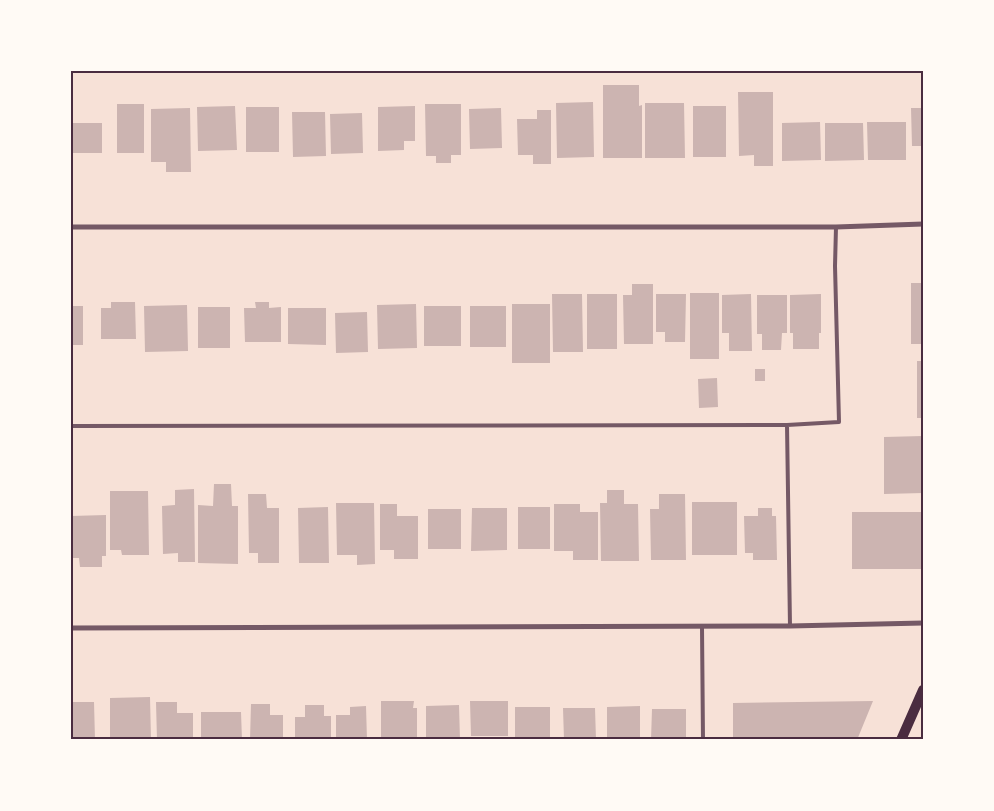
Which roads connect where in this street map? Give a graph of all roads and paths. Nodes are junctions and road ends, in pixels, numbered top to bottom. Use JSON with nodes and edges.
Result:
{"nodes":[{"id":1,"x":923,"y":224,"type":"edge"},
{"id":2,"x":71,"y":227,"type":"edge"},
{"id":3,"x":836,"y":227,"type":"junction"},
{"id":4,"x":787,"y":425,"type":"junction"},
{"id":5,"x":71,"y":426,"type":"edge"},
{"id":6,"x":923,"y":623,"type":"edge"},
{"id":7,"x":790,"y":626,"type":"junction"},
{"id":8,"x":702,"y":627,"type":"junction"},
{"id":9,"x":71,"y":628,"type":"edge"},
{"id":10,"x":923,"y":690,"type":"edge"},
{"id":11,"x":703,"y":740,"type":"edge"},
{"id":12,"x":901,"y":740,"type":"edge"}],
"edges":[{"from":1,"to":3,"type":"street"},
{"from":2,"to":3,"type":"street"},
{"from":3,"to":4,"type":"lane"},
{"from":4,"to":5,"type":"lane"},
{"from":4,"to":7,"type":"lane"},
{"from":6,"to":7,"type":"street"},
{"from":7,"to":8,"type":"street"},
{"from":8,"to":9,"type":"street"},
{"from":8,"to":11,"type":"lane"},
{"from":10,"to":12,"type":"main road"}]}
